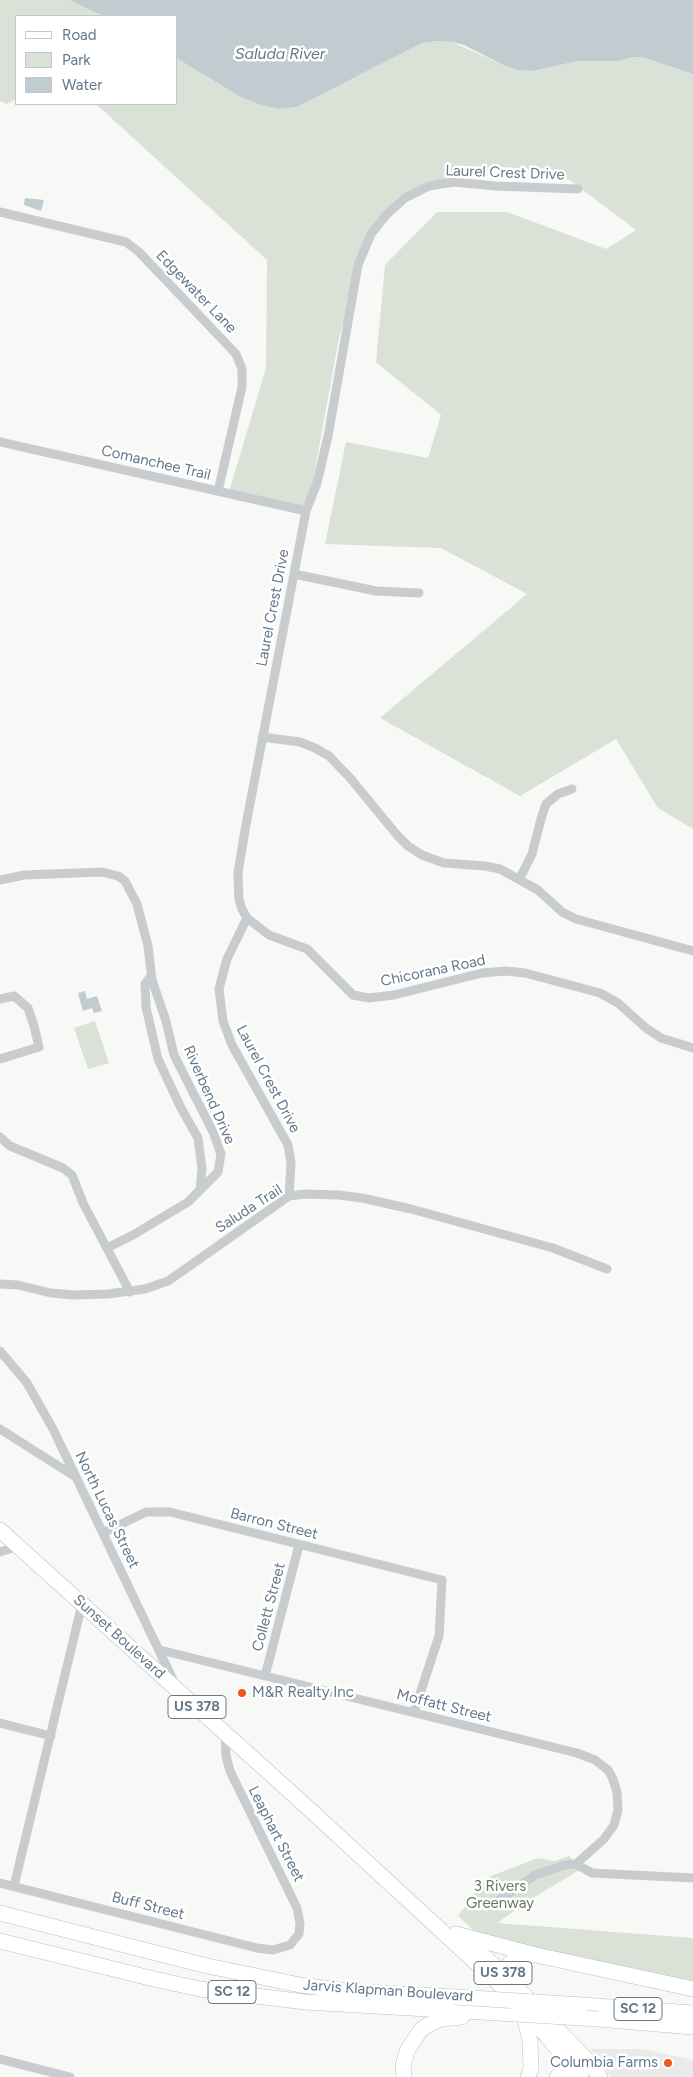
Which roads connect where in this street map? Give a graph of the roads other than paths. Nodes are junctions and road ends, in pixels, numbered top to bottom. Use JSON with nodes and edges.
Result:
{"nodes":[{"id":1,"x":578,"y":189,"type":"dead end"},
{"id":2,"x":0,"y":212,"type":"edge"},
{"id":3,"x":0,"y":442,"type":"edge"},
{"id":4,"x":218,"y":491,"type":"junction"},
{"id":5,"x":306,"y":511,"type":"junction"},
{"id":6,"x":294,"y":574,"type":"junction"},
{"id":7,"x":419,"y":593,"type":"dead end"},
{"id":8,"x":262,"y":737,"type":"junction"},
{"id":9,"x":572,"y":790,"type":"dead end"},
{"id":10,"x":520,"y":878,"type":"junction"},
{"id":11,"x":0,"y":880,"type":"edge"},
{"id":12,"x":247,"y":918,"type":"junction"},
{"id":13,"x":693,"y":951,"type":"edge"},
{"id":14,"x":151,"y":976,"type":"junction"},
{"id":15,"x":0,"y":999,"type":"edge"},
{"id":16,"x":693,"y":1048,"type":"edge"},
{"id":17,"x":0,"y":1059,"type":"edge"},
{"id":18,"x":0,"y":1137,"type":"edge"},
{"id":19,"x":200,"y":1190,"type":"junction"},
{"id":20,"x":289,"y":1196,"type":"junction"},
{"id":21,"x":107,"y":1248,"type":"junction"},
{"id":22,"x":607,"y":1269,"type":"dead end"},
{"id":23,"x":0,"y":1284,"type":"edge"},
{"id":24,"x":130,"y":1292,"type":"junction"},
{"id":25,"x":0,"y":1351,"type":"edge"},
{"id":26,"x":0,"y":1429,"type":"edge"},
{"id":27,"x":74,"y":1476,"type":"junction"},
{"id":28,"x":0,"y":1530,"type":"edge"},
{"id":29,"x":103,"y":1533,"type":"junction"},
{"id":30,"x":299,"y":1545,"type":"junction"},
{"id":31,"x":18,"y":1546,"type":"junction"},
{"id":32,"x":0,"y":1552,"type":"edge"},
{"id":33,"x":82,"y":1604,"type":"junction"},
{"id":34,"x":160,"y":1650,"type":"junction"},
{"id":35,"x":265,"y":1676,"type":"junction"},
{"id":36,"x":177,"y":1689,"type":"junction"},
{"id":37,"x":414,"y":1712,"type":"junction"},
{"id":38,"x":0,"y":1723,"type":"edge"},
{"id":39,"x":224,"y":1733,"type":"junction"},
{"id":40,"x":50,"y":1736,"type":"junction"},
{"id":41,"x":576,"y":1864,"type":"junction"},
{"id":42,"x":693,"y":1878,"type":"edge"},
{"id":43,"x":0,"y":1883,"type":"edge"},
{"id":44,"x":14,"y":1886,"type":"junction"},
{"id":45,"x":392,"y":1886,"type":"junction"},
{"id":46,"x":492,"y":1905,"type":"dead end"},
{"id":47,"x":0,"y":1913,"type":"edge"},
{"id":48,"x":456,"y":1934,"type":"junction"},
{"id":49,"x":0,"y":1941,"type":"edge"},
{"id":50,"x":290,"y":1945,"type":"joint"},
{"id":51,"x":536,"y":1955,"type":"junction"},
{"id":52,"x":501,"y":1978,"type":"junction"},
{"id":53,"x":693,"y":1989,"type":"edge"},
{"id":54,"x":519,"y":2011,"type":"junction"},
{"id":55,"x":472,"y":2013,"type":"junction"},
{"id":56,"x":693,"y":2013,"type":"edge"},
{"id":57,"x":693,"y":2027,"type":"edge"},
{"id":58,"x":0,"y":2059,"type":"edge"},
{"id":59,"x":580,"y":2067,"type":"edge"},
{"id":60,"x":70,"y":2077,"type":"edge"},
{"id":61,"x":404,"y":2077,"type":"edge"},
{"id":62,"x":528,"y":2077,"type":"edge"},
{"id":63,"x":557,"y":2077,"type":"edge"},
{"id":64,"x":600,"y":2077,"type":"edge"}],
"edges":[{"from":1,"to":5,"type":"street","name":"Laurel Crest Drive"},
{"from":2,"to":4,"type":"street","name":"Edgewater Lane"},
{"from":3,"to":4,"type":"street","name":"Comanchee Trail"},
{"from":4,"to":5,"type":"street","name":"Comanchee Trail"},
{"from":5,"to":6,"type":"street","name":"Laurel Crest Drive"},
{"from":6,"to":7,"type":"street"},
{"from":6,"to":8,"type":"street","name":"Laurel Crest Drive"},
{"from":8,"to":10,"type":"street"},
{"from":8,"to":12,"type":"street","name":"Laurel Crest Drive"},
{"from":9,"to":10,"type":"street"},
{"from":10,"to":13,"type":"street"},
{"from":11,"to":14,"type":"street","name":"Riverbend Drive"},
{"from":12,"to":16,"type":"street","name":"Chicorana Road"},
{"from":12,"to":20,"type":"street","name":"Laurel Crest Drive"},
{"from":14,"to":19,"type":"street","name":"Riverbend Drive"},
{"from":14,"to":19,"type":"street","name":"Riverbend Drive"},
{"from":15,"to":17,"type":"street"},
{"from":18,"to":21,"type":"street"},
{"from":19,"to":21,"type":"street","name":"Riverbend Drive"},
{"from":20,"to":22,"type":"street","name":"Saluda Trail"},
{"from":20,"to":24,"type":"street","name":"Saluda Trail"},
{"from":21,"to":24,"type":"street"},
{"from":23,"to":24,"type":"street","name":"Saluda Trail"},
{"from":25,"to":27,"type":"street","name":"North Lucas Street"},
{"from":26,"to":27,"type":"street"},
{"from":27,"to":29,"type":"street","name":"North Lucas Street"},
{"from":28,"to":31,"type":"main road","name":"Sunset Boulevard","number":"US 378"},
{"from":29,"to":30,"type":"street","name":"Barron Street"},
{"from":29,"to":34,"type":"street","name":"North Lucas Street"},
{"from":30,"to":35,"type":"street","name":"Collett Street"},
{"from":30,"to":37,"type":"street","name":"Barron Street"},
{"from":31,"to":32,"type":"street"},
{"from":31,"to":33,"type":"main road","name":"Sunset Boulevard","number":"US 378"},
{"from":33,"to":36,"type":"main road","name":"Sunset Boulevard","number":"US 378"},
{"from":33,"to":40,"type":"street"},
{"from":34,"to":35,"type":"street","name":"Moffatt Street"},
{"from":34,"to":36,"type":"street","name":"North Lucas Street"},
{"from":35,"to":37,"type":"street","name":"Moffatt Street"},
{"from":36,"to":39,"type":"main road","name":"Sunset Boulevard","number":"US 378"},
{"from":37,"to":41,"type":"street","name":"Moffatt Street"},
{"from":38,"to":40,"type":"street"},
{"from":39,"to":45,"type":"main road","name":"Sunset Boulevard","number":"US 378"},
{"from":39,"to":50,"type":"street","name":"Leaphart Street"},
{"from":40,"to":44,"type":"street"},
{"from":41,"to":42,"type":"street"},
{"from":41,"to":46,"type":"street"},
{"from":43,"to":44,"type":"street","name":"Buff Street"},
{"from":44,"to":50,"type":"street","name":"Buff Street"},
{"from":45,"to":48,"type":"main road","name":"Sunset Boulevard","number":"US 378"},
{"from":45,"to":52,"type":"main road","name":"Sunset Boulevard","number":"US 378"},
{"from":47,"to":56,"type":"main road","name":"Jarvis Klapman Boulevard","number":"SC 12","bridge":true},
{"from":48,"to":51,"type":"main road"},
{"from":48,"to":52,"type":"main road","name":"Sunset Boulevard","number":"US 378"},
{"from":49,"to":55,"type":"main road","name":"Jarvis Klapman Boulevard","number":"SC 12"},
{"from":51,"to":52,"type":"main road"},
{"from":51,"to":53,"type":"main road"},
{"from":52,"to":54,"type":"main road","name":"Sunset Boulevard","number":"US 378"},
{"from":52,"to":59,"type":"main road","name":"Sunset Boulevard","number":"US 378"},
{"from":54,"to":55,"type":"main road"},
{"from":54,"to":57,"type":"main road","number":"SC 12","bridge":true},
{"from":54,"to":59,"type":"main road","name":"Sunset Boulevard","number":"US 378"},
{"from":54,"to":62,"type":"main road"},
{"from":55,"to":61,"type":"main road"},
{"from":58,"to":60,"type":"street"},
{"from":59,"to":63,"type":"main road"},
{"from":59,"to":64,"type":"main road","name":"Sunset Boulevard","number":"US 378"}]}
